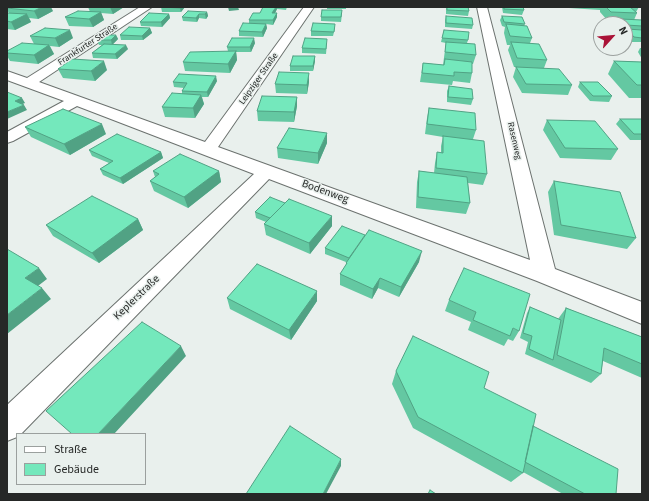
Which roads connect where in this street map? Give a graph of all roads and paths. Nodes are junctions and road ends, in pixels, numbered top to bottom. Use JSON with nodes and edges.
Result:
{"nodes":[{"id":1,"x":147,"y":7,"type":"edge"},
{"id":2,"x":309,"y":7,"type":"edge"},
{"id":3,"x":482,"y":7,"type":"edge"},
{"id":4,"x":7,"y":74,"type":"edge"},
{"id":5,"x":30,"y":82,"type":"junction"},
{"id":6,"x":76,"y":101,"type":"junction"},
{"id":7,"x":7,"y":138,"type":"edge"},
{"id":8,"x":208,"y":150,"type":"junction"},
{"id":9,"x":267,"y":171,"type":"junction"},
{"id":10,"x":545,"y":275,"type":"junction"},
{"id":11,"x":642,"y":313,"type":"edge"},
{"id":12,"x":7,"y":426,"type":"edge"}],
"edges":[{"from":1,"to":5,"type":"street","name":"Frankfurter Straße"},
{"from":2,"to":8,"type":"street","name":"Leipziger Straße"},
{"from":3,"to":10,"type":"street","name":"Rasenweg"},
{"from":4,"to":5,"type":"street","name":"Bodenweg"},
{"from":5,"to":6,"type":"street","name":"Bodenweg"},
{"from":6,"to":7,"type":"street"},
{"from":6,"to":8,"type":"street","name":"Bodenweg"},
{"from":8,"to":9,"type":"street","name":"Bodenweg"},
{"from":9,"to":10,"type":"street","name":"Bodenweg"},
{"from":9,"to":12,"type":"street","name":"Keplerstraße"},
{"from":10,"to":11,"type":"street","name":"Bodenweg"}]}
